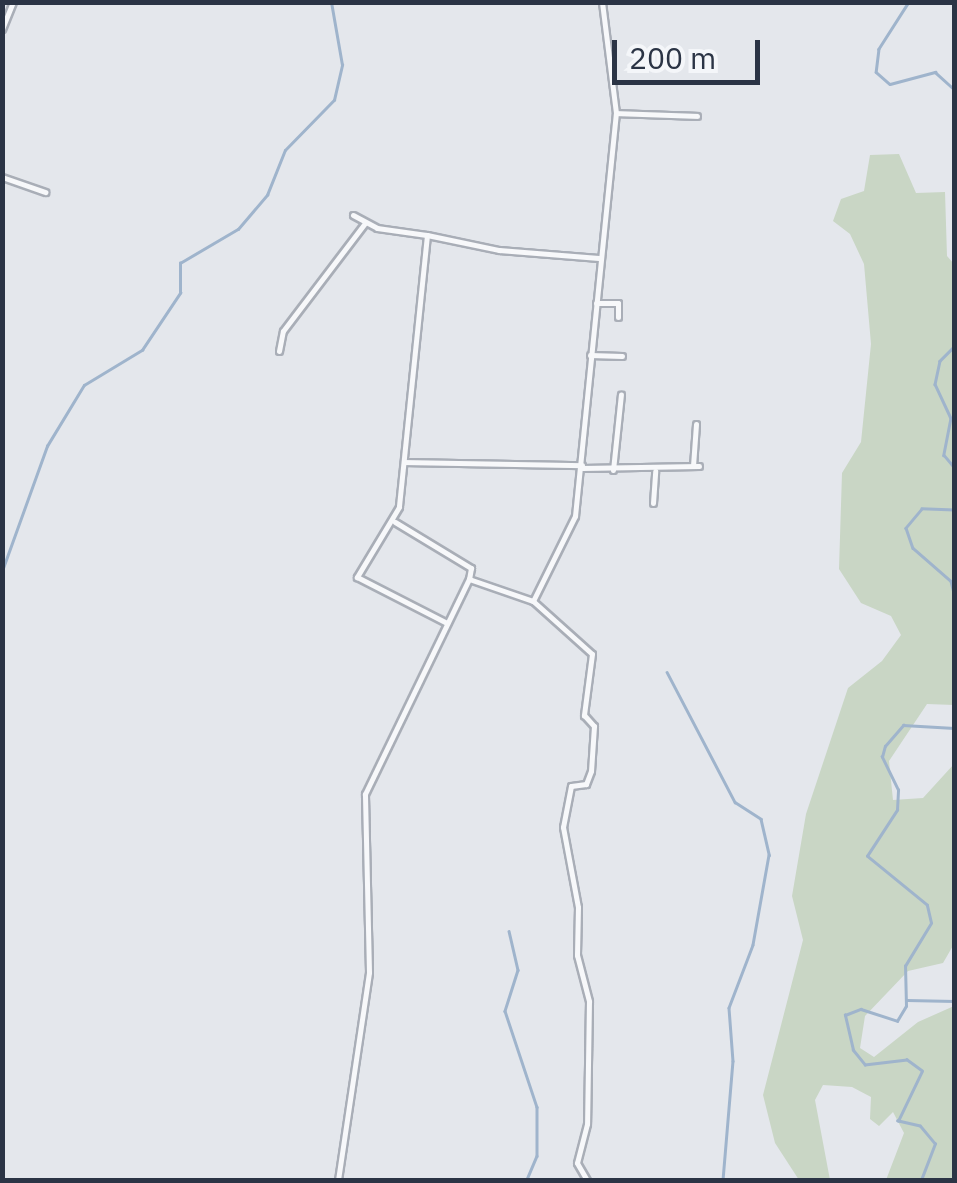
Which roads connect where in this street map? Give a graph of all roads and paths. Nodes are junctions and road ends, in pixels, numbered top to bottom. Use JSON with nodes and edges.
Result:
{"nodes":[{"id":1,"x":13,"y":2,"type":"edge"},
{"id":2,"x":602,"y":2,"type":"edge"},
{"id":3,"x":2,"y":29,"type":"edge"},
{"id":4,"x":616,"y":113,"type":"junction"},
{"id":5,"x":698,"y":116,"type":"dead end"},
{"id":6,"x":2,"y":177,"type":"edge"},
{"id":7,"x":44,"y":192,"type":"dead end"},
{"id":8,"x":353,"y":215,"type":"dead end"},
{"id":9,"x":365,"y":222,"type":"junction"},
{"id":10,"x":427,"y":235,"type":"junction"},
{"id":11,"x":598,"y":258,"type":"junction"},
{"id":12,"x":596,"y":303,"type":"junction"},
{"id":13,"x":618,"y":317,"type":"dead end"},
{"id":14,"x":278,"y":352,"type":"dead end"},
{"id":15,"x":590,"y":355,"type":"junction"},
{"id":16,"x":622,"y":356,"type":"dead end"},
{"id":17,"x":622,"y":394,"type":"dead end"},
{"id":18,"x":696,"y":424,"type":"dead end"},
{"id":19,"x":405,"y":462,"type":"junction"},
{"id":20,"x":582,"y":466,"type":"junction"},
{"id":21,"x":613,"y":470,"type":"junction"},
{"id":22,"x":655,"y":470,"type":"junction"},
{"id":23,"x":653,"y":503,"type":"dead end"},
{"id":24,"x":394,"y":521,"type":"junction"},
{"id":25,"x":470,"y":579,"type":"junction"},
{"id":26,"x":534,"y":601,"type":"junction"},
{"id":27,"x":447,"y":623,"type":"junction"},
{"id":28,"x":338,"y":1180,"type":"edge"},
{"id":29,"x":587,"y":1180,"type":"edge"}],
"edges":[{"from":1,"to":3,"type":"street"},
{"from":2,"to":4,"type":"street"},
{"from":4,"to":5,"type":"street"},
{"from":4,"to":11,"type":"street"},
{"from":6,"to":7,"type":"street"},
{"from":8,"to":9,"type":"street"},
{"from":9,"to":10,"type":"street"},
{"from":9,"to":14,"type":"street"},
{"from":10,"to":11,"type":"street"},
{"from":10,"to":19,"type":"street"},
{"from":11,"to":12,"type":"street"},
{"from":12,"to":13,"type":"street"},
{"from":12,"to":15,"type":"street"},
{"from":15,"to":16,"type":"street"},
{"from":15,"to":20,"type":"street"},
{"from":17,"to":21,"type":"street"},
{"from":18,"to":22,"type":"street"},
{"from":19,"to":20,"type":"street"},
{"from":19,"to":24,"type":"street"},
{"from":20,"to":21,"type":"street"},
{"from":20,"to":26,"type":"street"},
{"from":21,"to":22,"type":"street"},
{"from":22,"to":23,"type":"street"},
{"from":24,"to":25,"type":"street"},
{"from":24,"to":27,"type":"street"},
{"from":25,"to":26,"type":"street"},
{"from":25,"to":27,"type":"street"},
{"from":26,"to":29,"type":"street"},
{"from":27,"to":28,"type":"street"}]}
